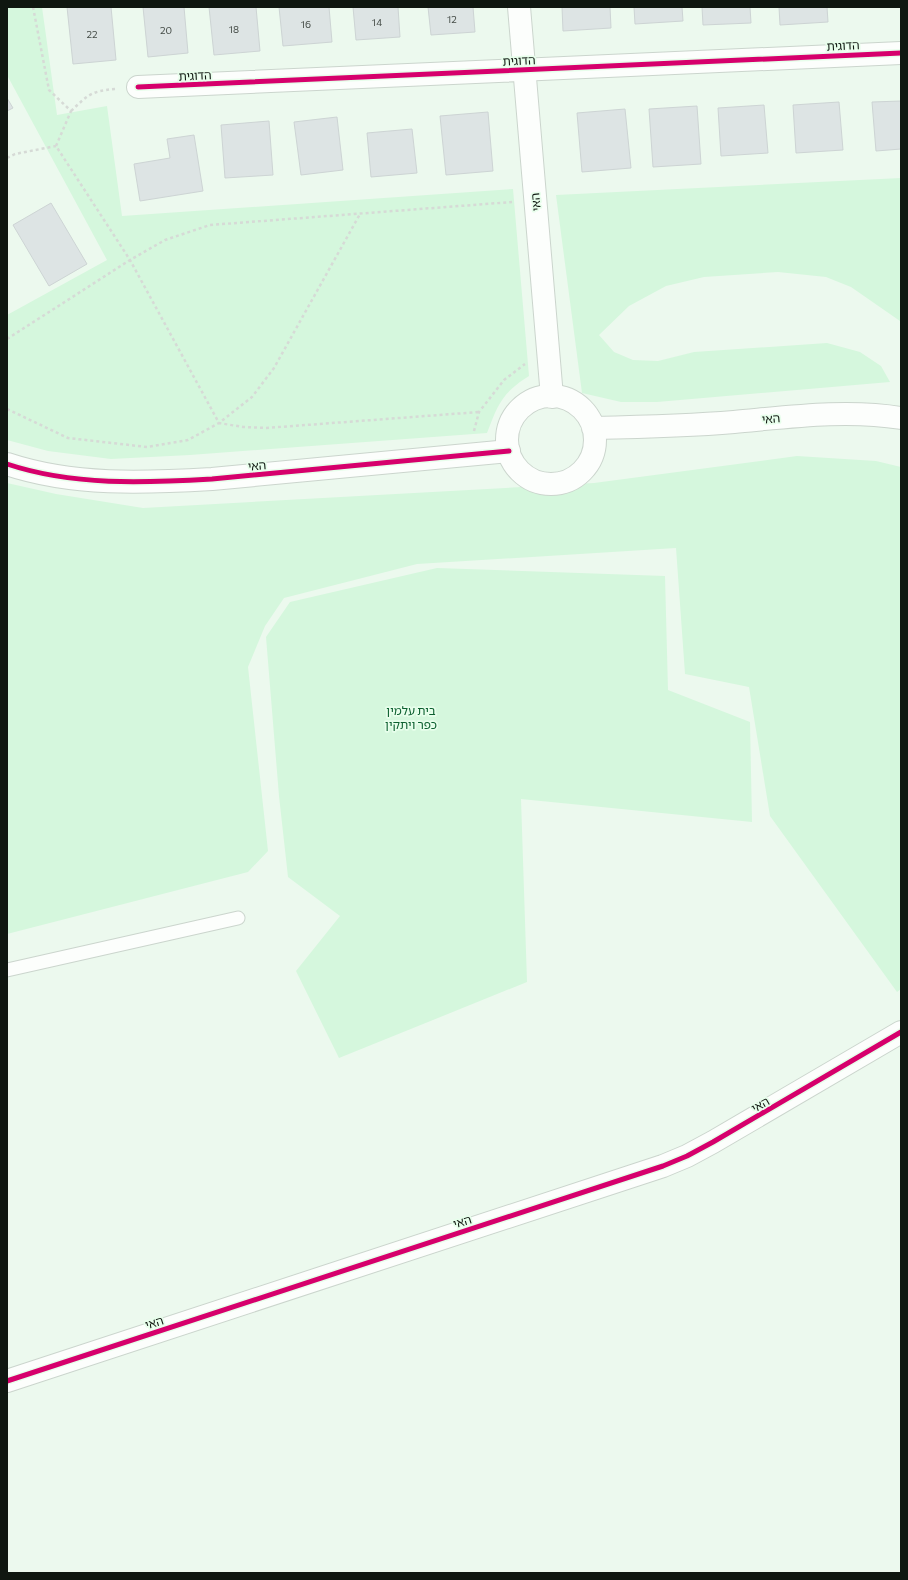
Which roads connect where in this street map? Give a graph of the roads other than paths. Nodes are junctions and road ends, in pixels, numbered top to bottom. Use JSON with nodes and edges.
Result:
{"nodes":[{"id":1,"x":519,"y":7,"type":"edge"},
{"id":2,"x":901,"y":53,"type":"edge"},
{"id":3,"x":524,"y":70,"type":"junction"},
{"id":4,"x":138,"y":88,"type":"road end"},
{"id":5,"x":552,"y":397,"type":"junction"},
{"id":6,"x":901,"y":418,"type":"edge"},
{"id":7,"x":593,"y":428,"type":"junction"},
{"id":8,"x":509,"y":451,"type":"junction"},
{"id":9,"x":7,"y":464,"type":"edge"},
{"id":10,"x":238,"y":918,"type":"dead end"},
{"id":11,"x":7,"y":970,"type":"edge"},
{"id":12,"x":901,"y":1032,"type":"edge"},
{"id":13,"x":7,"y":1381,"type":"edge"}],
"edges":[{"from":1,"to":3,"type":"street","name":"האי"},
{"from":2,"to":3,"type":"street","name":"הדוגית"},
{"from":3,"to":4,"type":"street","name":"הדוגית"},
{"from":3,"to":5,"type":"street","name":"האי"},
{"from":5,"to":7,"type":"street"},
{"from":5,"to":8,"type":"street"},
{"from":6,"to":7,"type":"street","name":"האי"},
{"from":7,"to":8,"type":"street"},
{"from":8,"to":9,"type":"street","name":"האי"},
{"from":10,"to":11,"type":"lane"},
{"from":12,"to":13,"type":"street","name":"האי"}]}
